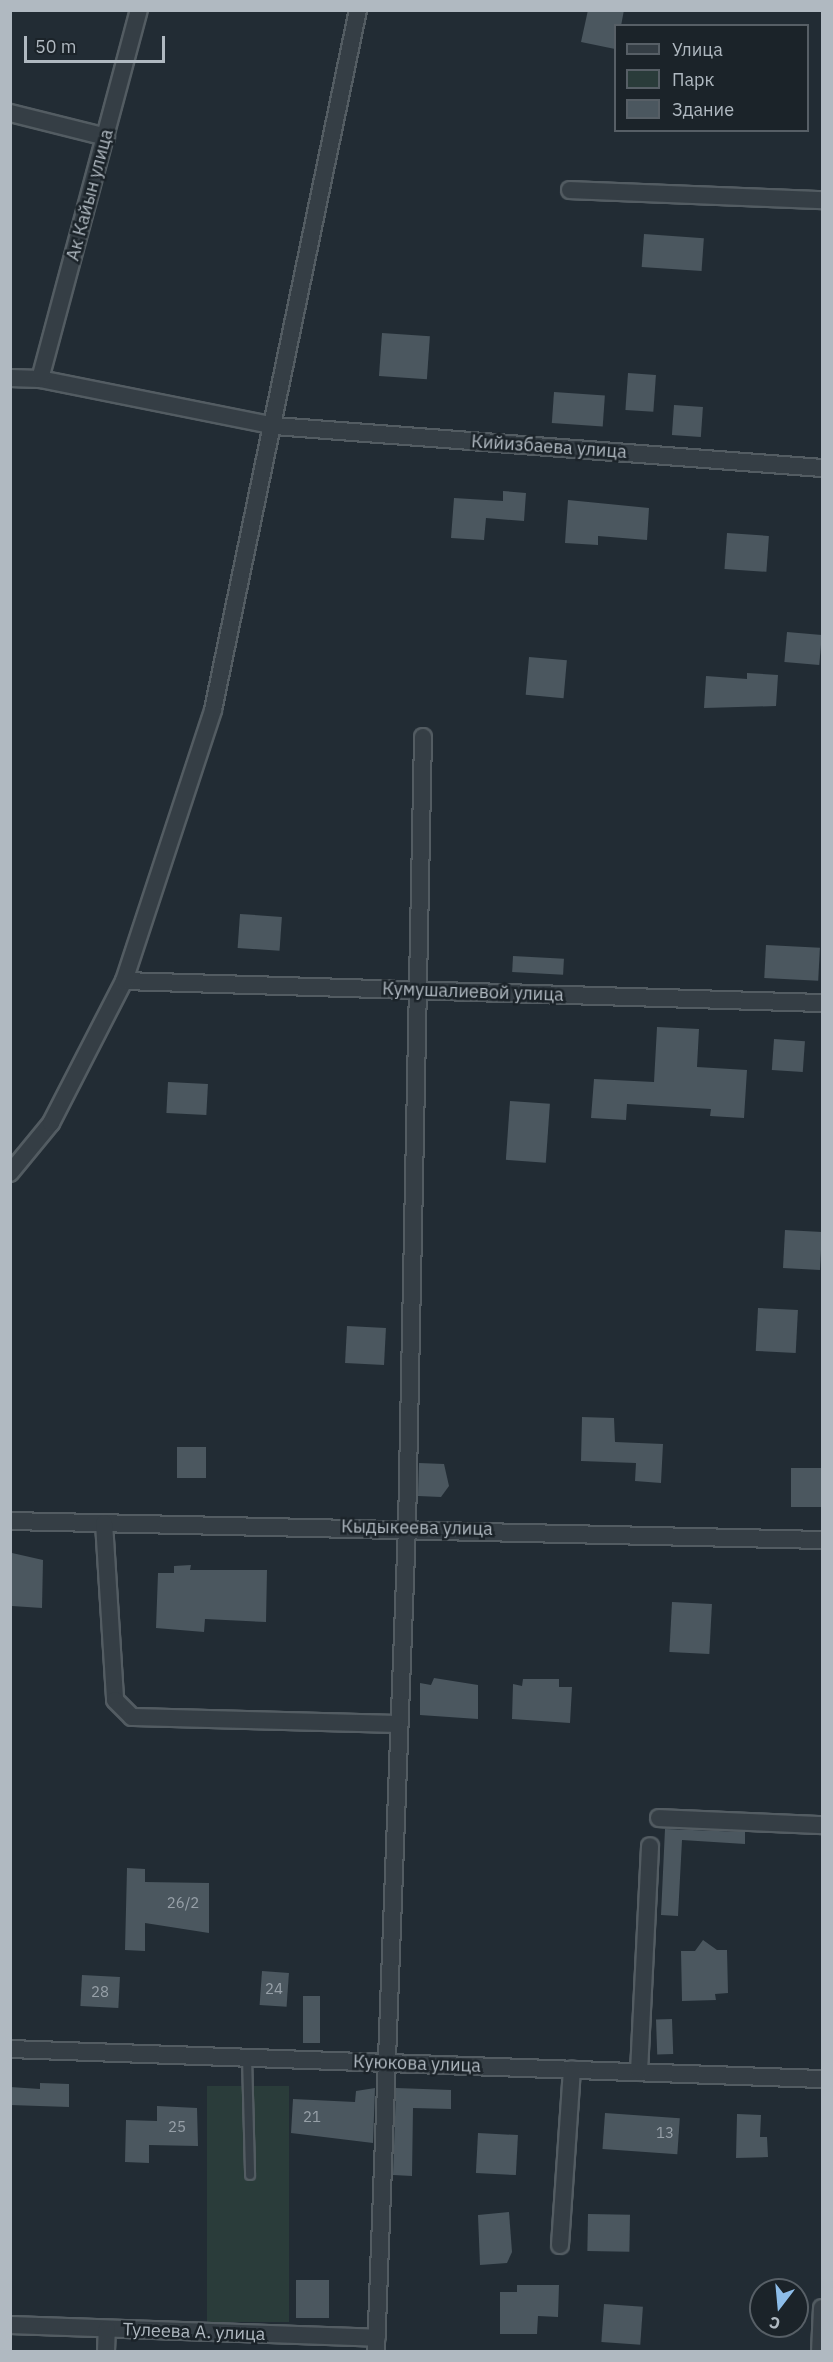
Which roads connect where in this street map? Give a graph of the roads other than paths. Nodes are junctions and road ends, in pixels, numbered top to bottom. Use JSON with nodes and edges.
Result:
{"nodes":[{"id":1,"x":139,"y":10,"type":"edge"},
{"id":2,"x":358,"y":10,"type":"edge"},
{"id":3,"x":10,"y":113,"type":"edge"},
{"id":4,"x":106,"y":138,"type":"junction"},
{"id":5,"x":570,"y":190,"type":"dead end"},
{"id":6,"x":822,"y":200,"type":"edge"},
{"id":7,"x":10,"y":378,"type":"edge"},
{"id":8,"x":40,"y":379,"type":"junction"},
{"id":9,"x":275,"y":426,"type":"junction"},
{"id":10,"x":822,"y":468,"type":"edge"},
{"id":11,"x":423,"y":737,"type":"dead end"},
{"id":12,"x":124,"y":981,"type":"junction"},
{"id":13,"x":418,"y":991,"type":"junction"},
{"id":14,"x":822,"y":1003,"type":"edge"},
{"id":15,"x":10,"y":1173,"type":"edge"},
{"id":16,"x":10,"y":1521,"type":"edge"},
{"id":17,"x":104,"y":1522,"type":"junction"},
{"id":18,"x":407,"y":1527,"type":"junction"},
{"id":19,"x":822,"y":1540,"type":"edge"},
{"id":20,"x":399,"y":1724,"type":"junction"},
{"id":21,"x":659,"y":1818,"type":"dead end"},
{"id":22,"x":822,"y":1825,"type":"edge"},
{"id":23,"x":650,"y":1846,"type":"dead end"},
{"id":24,"x":10,"y":2049,"type":"edge"},
{"id":25,"x":247,"y":2058,"type":"junction"},
{"id":26,"x":387,"y":2062,"type":"junction"},
{"id":27,"x":572,"y":2069,"type":"junction"},
{"id":28,"x":639,"y":2072,"type":"junction"},
{"id":29,"x":822,"y":2079,"type":"edge"},
{"id":30,"x":250,"y":2175,"type":"dead end"},
{"id":31,"x":560,"y":2245,"type":"dead end"},
{"id":32,"x":822,"y":2308,"type":"edge"},
{"id":33,"x":10,"y":2325,"type":"edge"},
{"id":34,"x":107,"y":2329,"type":"junction"},
{"id":35,"x":376,"y":2345,"type":"edge"},
{"id":36,"x":106,"y":2352,"type":"edge"},
{"id":37,"x":820,"y":2352,"type":"edge"}],
"edges":[{"from":1,"to":4,"type":"street","name":"Ак Кайын улица"},
{"from":2,"to":9,"type":"street"},
{"from":3,"to":4,"type":"street"},
{"from":4,"to":8,"type":"street","name":"Ак Кайын улица"},
{"from":5,"to":6,"type":"street"},
{"from":7,"to":8,"type":"street","name":"Кийизбаева улица"},
{"from":8,"to":9,"type":"street","name":"Кийизбаева улица"},
{"from":9,"to":10,"type":"street","name":"Кийизбаева улица"},
{"from":9,"to":12,"type":"street"},
{"from":11,"to":13,"type":"street"},
{"from":12,"to":13,"type":"street","name":"Кумушалиевой улица"},
{"from":12,"to":15,"type":"street"},
{"from":13,"to":14,"type":"street","name":"Кумушалиевой улица"},
{"from":13,"to":18,"type":"street"},
{"from":16,"to":17,"type":"street","name":"Кыдыкеева улица"},
{"from":17,"to":18,"type":"street","name":"Кыдыкеева улица"},
{"from":17,"to":20,"type":"street"},
{"from":18,"to":19,"type":"street","name":"Кыдыкеева улица"},
{"from":18,"to":20,"type":"street"},
{"from":20,"to":26,"type":"street"},
{"from":21,"to":22,"type":"street"},
{"from":23,"to":28,"type":"street"},
{"from":24,"to":25,"type":"street","name":"Куюкова улица"},
{"from":25,"to":26,"type":"street","name":"Куюкова улица"},
{"from":25,"to":30,"type":"lane"},
{"from":26,"to":27,"type":"street","name":"Куюкова улица"},
{"from":26,"to":35,"type":"street"},
{"from":27,"to":28,"type":"street","name":"Куюкова улица"},
{"from":27,"to":31,"type":"street"},
{"from":28,"to":29,"type":"street","name":"Куюкова улица"},
{"from":32,"to":37,"type":"street"},
{"from":33,"to":34,"type":"street","name":"Тулеева А. улица"},
{"from":34,"to":35,"type":"street","name":"Тулеева А. улица"},
{"from":34,"to":36,"type":"street"}]}
